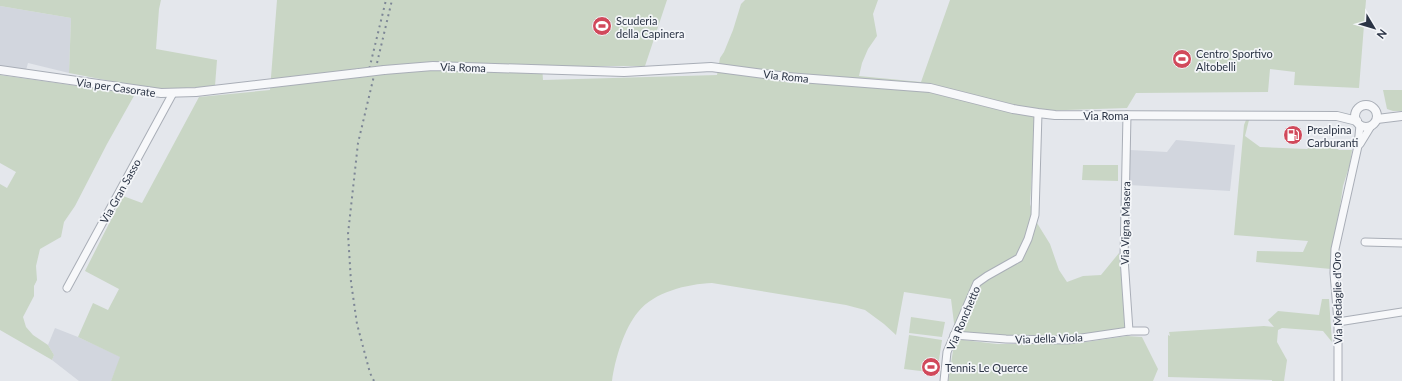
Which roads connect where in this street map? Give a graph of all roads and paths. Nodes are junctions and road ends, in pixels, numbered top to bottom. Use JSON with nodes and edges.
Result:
{"nodes":[{"id":1,"x":0,"y":70,"type":"edge"},
{"id":2,"x":233,"y":88,"type":"joint"},
{"id":3,"x":173,"y":94,"type":"junction"},
{"id":4,"x":1359,"y":107,"type":"junction"},
{"id":5,"x":1376,"y":109,"type":"junction"},
{"id":6,"x":1038,"y":113,"type":"junction"},
{"id":7,"x":1127,"y":115,"type":"junction"},
{"id":8,"x":1337,"y":116,"type":"junction"},
{"id":9,"x":1399,"y":116,"type":"edge"},
{"id":10,"x":1377,"y":119,"type":"junction"},
{"id":11,"x":1358,"y":123,"type":"junction"},
{"id":12,"x":1371,"y":126,"type":"junction"},
{"id":13,"x":1358,"y":146,"type":"junction"},
{"id":14,"x":1365,"y":242,"type":"dead end"},
{"id":15,"x":1402,"y":243,"type":"edge"},
{"id":16,"x":66,"y":288,"type":"dead end"},
{"id":17,"x":1402,"y":312,"type":"edge"},
{"id":18,"x":1338,"y":322,"type":"junction"},
{"id":19,"x":1129,"y":331,"type":"junction"},
{"id":20,"x":1145,"y":331,"type":"dead end"},
{"id":21,"x":954,"y":335,"type":"junction"},
{"id":22,"x":944,"y":381,"type":"edge"},
{"id":23,"x":1338,"y":381,"type":"edge"}],
"edges":[{"from":1,"to":3,"type":"street","name":"Via per Casorate"},
{"from":2,"to":3,"type":"street","name":"Via per Casorate"},
{"from":2,"to":6,"type":"street","name":"Via Roma","bridge":true},
{"from":3,"to":16,"type":"street","name":"Via Gran Sasso"},
{"from":4,"to":5,"type":"street","name":"Via Roma"},
{"from":4,"to":8,"type":"street","name":"Via Roma"},
{"from":4,"to":11,"type":"street"},
{"from":5,"to":9,"type":"street","name":"Via Roma"},
{"from":5,"to":10,"type":"street"},
{"from":6,"to":7,"type":"street","name":"Via Roma"},
{"from":6,"to":21,"type":"street","name":"Via Ronchetto"},
{"from":7,"to":8,"type":"street","name":"Via Roma"},
{"from":7,"to":19,"type":"street","name":"Via Vigna Masera"},
{"from":8,"to":11,"type":"street","name":"Via Roma"},
{"from":9,"to":10,"type":"street","name":"Via Roma"},
{"from":10,"to":12,"type":"street"},
{"from":11,"to":12,"type":"street","name":"Via Roma"},
{"from":11,"to":13,"type":"street","name":"Via Medaglie d'Oro"},
{"from":12,"to":13,"type":"street","name":"Via Medaglie d'Oro"},
{"from":13,"to":18,"type":"street","name":"Via Medaglie d'Oro"},
{"from":14,"to":15,"type":"street"},
{"from":17,"to":18,"type":"street"},
{"from":18,"to":23,"type":"street","name":"Via Medaglie d'Oro"},
{"from":19,"to":20,"type":"street","name":"Via della Viola"},
{"from":19,"to":21,"type":"street","name":"Via della Viola"},
{"from":21,"to":22,"type":"street","name":"Via Ronchetto"}]}
